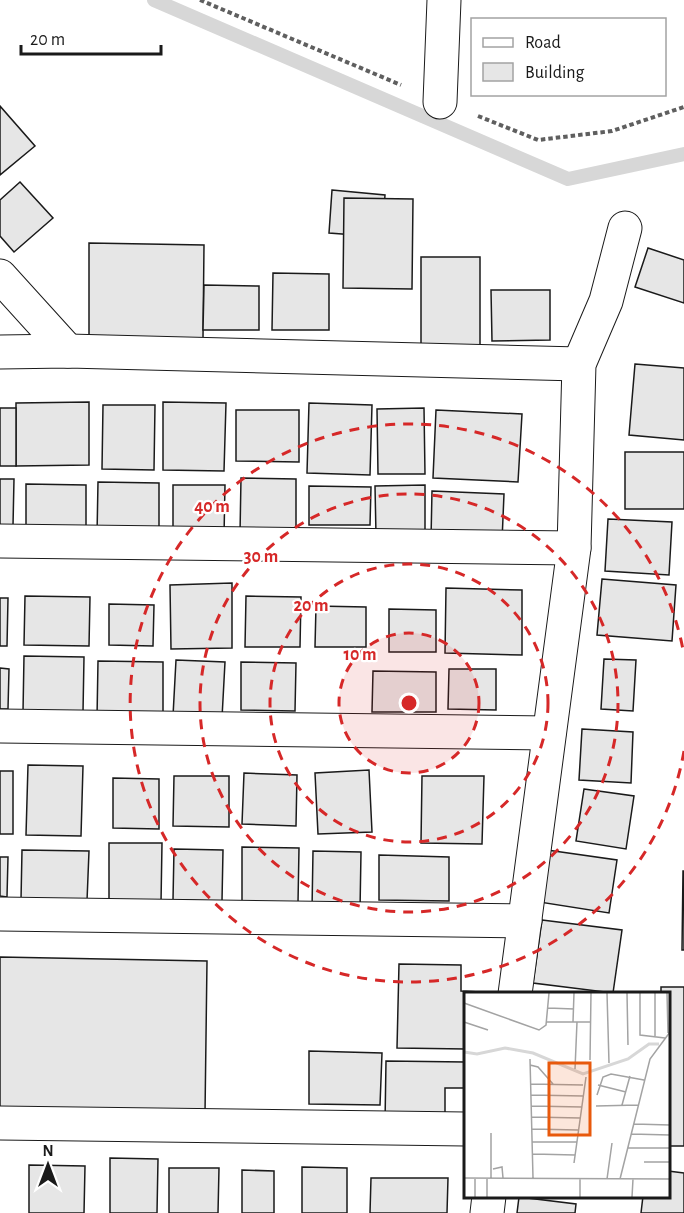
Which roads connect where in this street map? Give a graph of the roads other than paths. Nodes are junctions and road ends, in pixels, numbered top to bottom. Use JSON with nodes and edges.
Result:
{"nodes":[{"id":1,"x":444,"y":0,"type":"edge"},
{"id":2,"x":440,"y":102,"type":"dead end"},
{"id":3,"x":625,"y":228,"type":"dead end"},
{"id":4,"x":0,"y":276,"type":"edge"},
{"id":5,"x":68,"y":351,"type":"junction"},
{"id":6,"x":0,"y":352,"type":"edge"},
{"id":7,"x":579,"y":364,"type":"junction"},
{"id":8,"x":0,"y":541,"type":"edge"},
{"id":9,"x":574,"y":548,"type":"junction"},
{"id":10,"x":0,"y":726,"type":"edge"},
{"id":11,"x":549,"y":733,"type":"junction"},
{"id":12,"x":0,"y":914,"type":"edge"},
{"id":13,"x":525,"y":921,"type":"junction"},
{"id":14,"x":515,"y":992,"type":"edge"},
{"id":15,"x":0,"y":1123,"type":"edge"},
{"id":16,"x":464,"y":1129,"type":"edge"},
{"id":17,"x":489,"y":1198,"type":"edge"},
{"id":18,"x":487,"y":1213,"type":"edge"}],
"edges":[{"from":1,"to":2,"type":"street"},
{"from":3,"to":7,"type":"street"},
{"from":4,"to":5,"type":"street"},
{"from":5,"to":6,"type":"street"},
{"from":5,"to":7,"type":"street"},
{"from":7,"to":9,"type":"street"},
{"from":8,"to":9,"type":"street"},
{"from":9,"to":11,"type":"street"},
{"from":10,"to":11,"type":"street"},
{"from":11,"to":13,"type":"street"},
{"from":12,"to":13,"type":"street"},
{"from":13,"to":14,"type":"street"},
{"from":15,"to":16,"type":"street"},
{"from":17,"to":18,"type":"street"}]}
